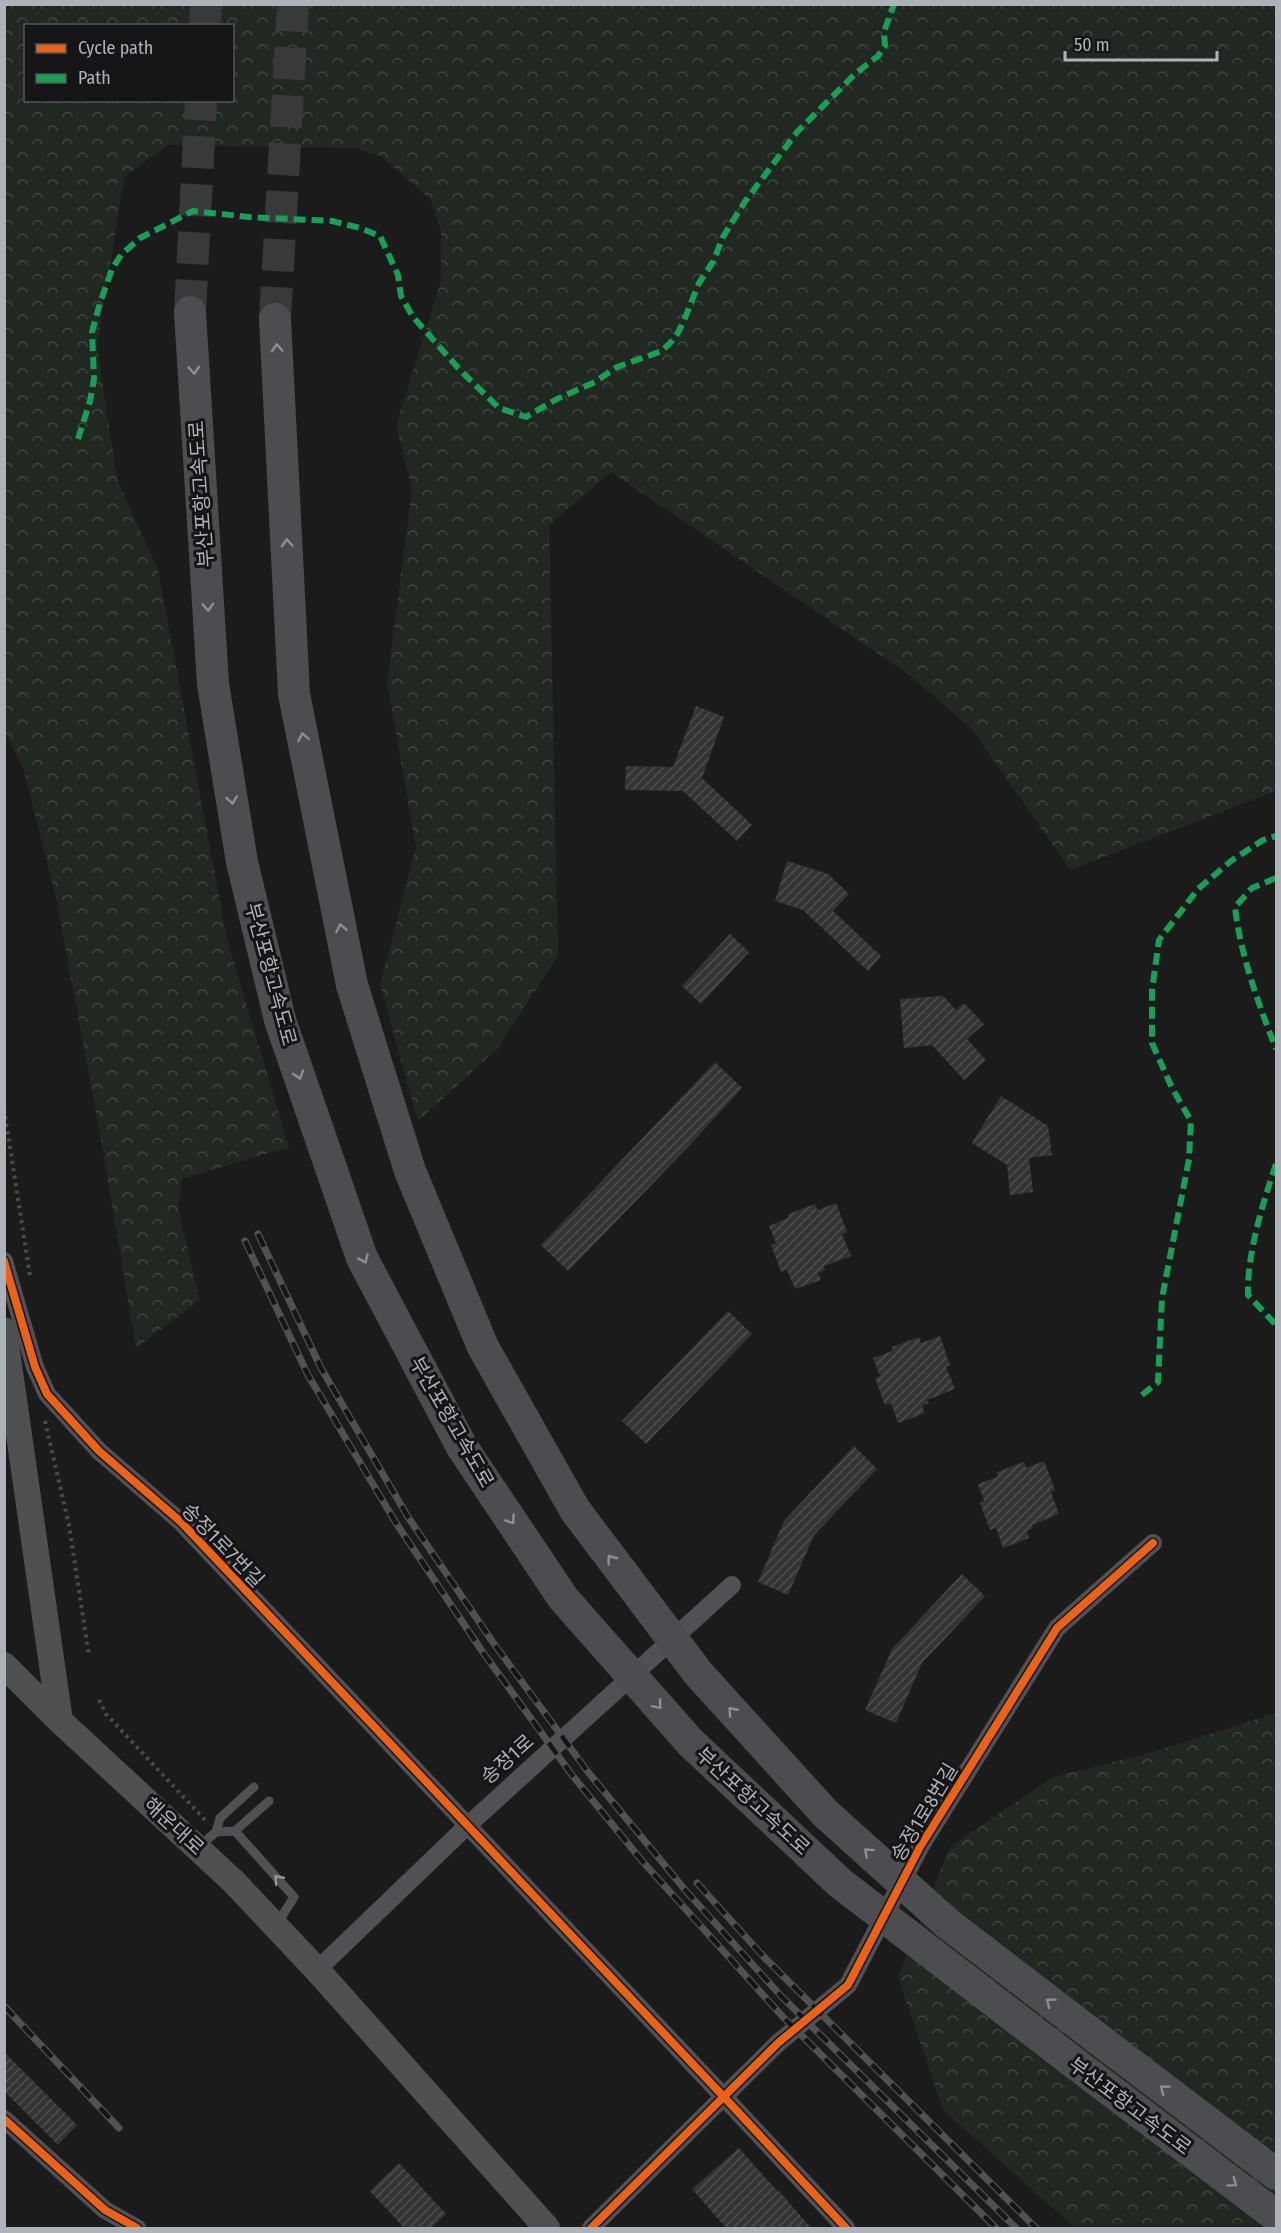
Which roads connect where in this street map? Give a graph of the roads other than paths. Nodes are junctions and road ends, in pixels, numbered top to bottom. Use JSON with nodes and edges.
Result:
{"nodes":[{"id":1,"x":190,"y":312,"type":"tunnel mouth"},
{"id":2,"x":275,"y":319,"type":"tunnel mouth"},
{"id":3,"x":4,"y":1261,"type":"edge"},
{"id":4,"x":4,"y":1330,"type":"edge"},
{"id":5,"x":1153,"y":1543,"type":"dead end"},
{"id":6,"x":732,"y":1586,"type":"dead end"},
{"id":7,"x":4,"y":1665,"type":"edge"},
{"id":8,"x":60,"y":1721,"type":"junction"},
{"id":9,"x":254,"y":1787,"type":"dead end"},
{"id":10,"x":269,"y":1801,"type":"dead end"},
{"id":11,"x":466,"y":1827,"type":"junction"},
{"id":12,"x":235,"y":1831,"type":"junction"},
{"id":13,"x":207,"y":1840,"type":"junction"},
{"id":14,"x":276,"y":1926,"type":"junction"},
{"id":15,"x":316,"y":1970,"type":"junction"},
{"id":16,"x":724,"y":2097,"type":"junction"},
{"id":17,"x":4,"y":2119,"type":"edge"},
{"id":18,"x":1276,"y":2174,"type":"edge"},
{"id":19,"x":1276,"y":2216,"type":"edge"},
{"id":20,"x":137,"y":2229,"type":"edge"},
{"id":21,"x":547,"y":2229,"type":"edge"},
{"id":22,"x":591,"y":2229,"type":"edge"},
{"id":23,"x":846,"y":2229,"type":"edge"}],
"edges":[{"from":1,"to":19,"type":"highway","name":"부산포항고속도로","one_way":true,"bridge":true},
{"from":18,"to":2,"type":"highway","name":"부산포항고속도로","one_way":true,"bridge":true},
{"from":3,"to":11,"type":"street","name":"송정1로7번길"},
{"from":4,"to":8,"type":"main road"},
{"from":5,"to":16,"type":"street","name":"송정1로8번길"},
{"from":6,"to":11,"type":"street","name":"송정1로"},
{"from":7,"to":8,"type":"main road","name":"해운대로"},
{"from":8,"to":13,"type":"main road","name":"해운대로"},
{"from":9,"to":13,"type":"lane"},
{"from":10,"to":12,"type":"lane"},
{"from":11,"to":15,"type":"street","name":"송정1로"},
{"from":11,"to":16,"type":"street"},
{"from":12,"to":13,"type":"lane"},
{"from":14,"to":12,"type":"lane","one_way":true},
{"from":13,"to":14,"type":"main road","name":"해운대로"},
{"from":14,"to":15,"type":"main road","name":"해운대로"},
{"from":15,"to":21,"type":"main road","name":"해운대로"},
{"from":16,"to":22,"type":"street","name":"송정1로8번길"},
{"from":16,"to":23,"type":"street"},
{"from":17,"to":20,"type":"street"}]}
